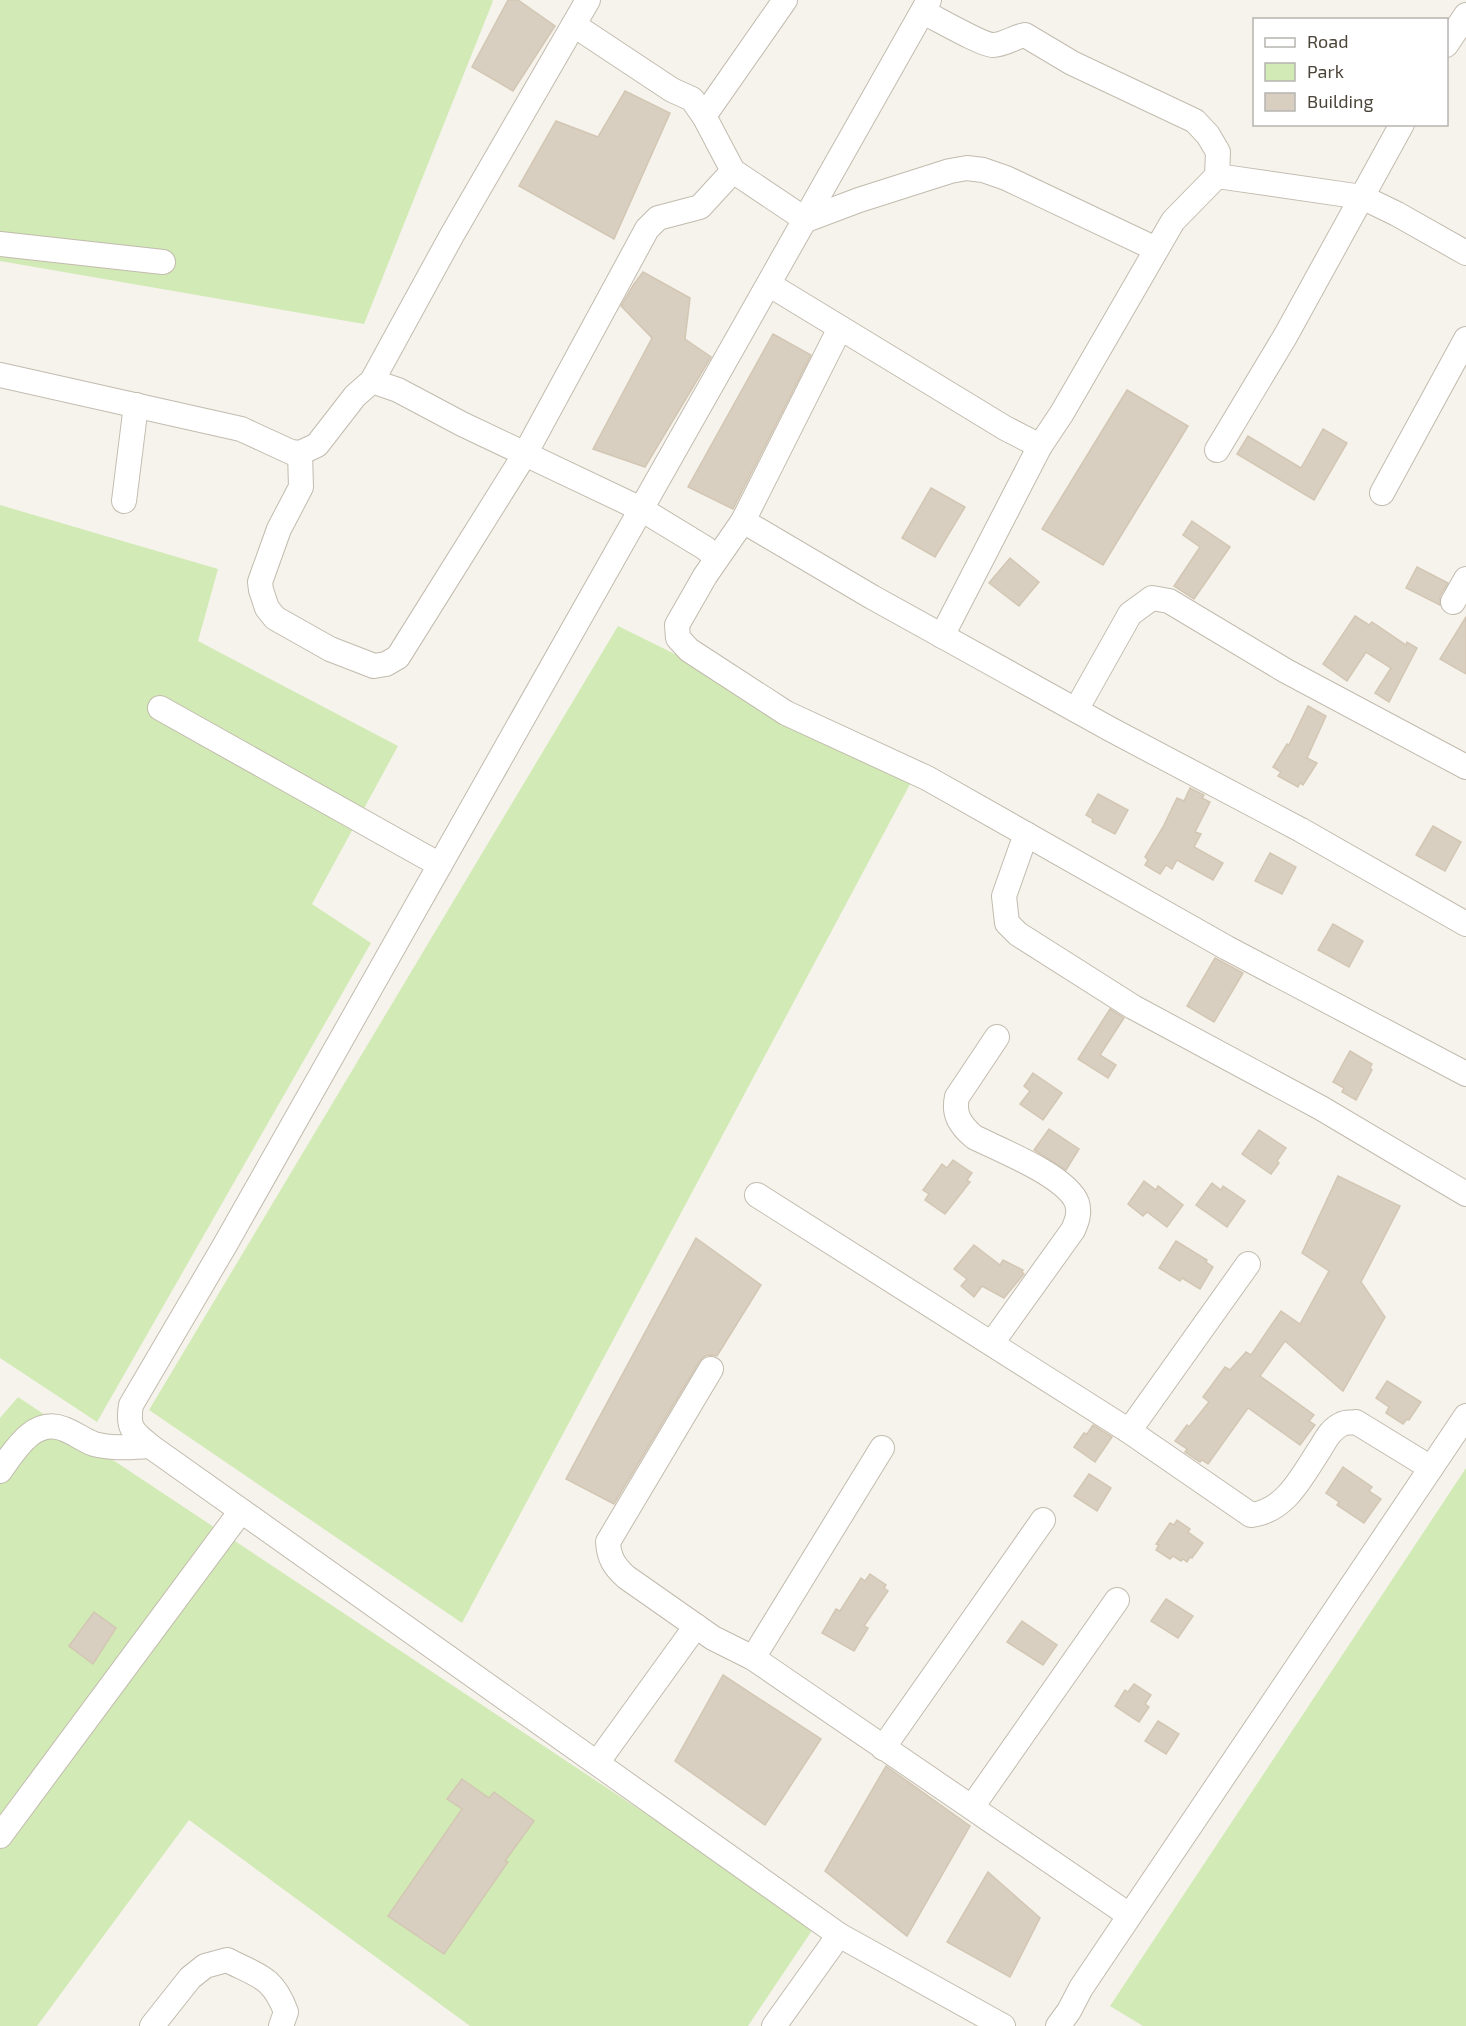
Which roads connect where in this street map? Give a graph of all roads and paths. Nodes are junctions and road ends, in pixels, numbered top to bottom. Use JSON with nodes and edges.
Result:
{"nodes":[{"id":1,"x":588,"y":0,"type":"edge"},
{"id":2,"x":785,"y":0,"type":"edge"},
{"id":3,"x":926,"y":6,"type":"edge"},
{"id":4,"x":1466,"y":15,"type":"edge"},
{"id":5,"x":574,"y":25,"type":"junction"},
{"id":6,"x":1448,"y":42,"type":"edge"},
{"id":7,"x":705,"y":116,"type":"junction"},
{"id":8,"x":1401,"y":126,"type":"edge"},
{"id":9,"x":733,"y":171,"type":"junction"},
{"id":10,"x":1217,"y":176,"type":"junction"},
{"id":11,"x":1362,"y":197,"type":"junction"},
{"id":12,"x":806,"y":220,"type":"junction"},
{"id":13,"x":0,"y":244,"type":"edge"},
{"id":14,"x":1156,"y":249,"type":"junction"},
{"id":15,"x":1466,"y":253,"type":"edge"},
{"id":16,"x":163,"y":262,"type":"dead end"},
{"id":17,"x":770,"y":285,"type":"junction"},
{"id":18,"x":840,"y":328,"type":"junction"},
{"id":19,"x":1466,"y":339,"type":"edge"},
{"id":20,"x":0,"y":375,"type":"edge"},
{"id":21,"x":372,"y":381,"type":"junction"},
{"id":22,"x":136,"y":405,"type":"junction"},
{"id":23,"x":1040,"y":446,"type":"junction"},
{"id":24,"x":1216,"y":450,"type":"dead end"},
{"id":25,"x":300,"y":453,"type":"junction"},
{"id":26,"x":525,"y":454,"type":"junction"},
{"id":27,"x":1382,"y":493,"type":"dead end"},
{"id":28,"x":124,"y":501,"type":"dead end"},
{"id":29,"x":641,"y":509,"type":"junction"},
{"id":30,"x":743,"y":521,"type":"junction"},
{"id":31,"x":717,"y":558,"type":"junction"},
{"id":32,"x":1466,"y":579,"type":"edge"},
{"id":33,"x":1454,"y":602,"type":"dead end"},
{"id":34,"x":942,"y":636,"type":"junction"},
{"id":35,"x":159,"y":708,"type":"dead end"},
{"id":36,"x":1076,"y":710,"type":"junction"},
{"id":37,"x":1466,"y":767,"type":"edge"},
{"id":38,"x":1026,"y":834,"type":"junction"},
{"id":39,"x":440,"y":865,"type":"junction"},
{"id":40,"x":1466,"y":924,"type":"edge"},
{"id":41,"x":997,"y":1037,"type":"dead end"},
{"id":42,"x":1466,"y":1074,"type":"edge"},
{"id":43,"x":1466,"y":1194,"type":"edge"},
{"id":44,"x":757,"y":1196,"type":"dead end"},
{"id":45,"x":1248,"y":1264,"type":"dead end"},
{"id":46,"x":992,"y":1343,"type":"junction"},
{"id":47,"x":711,"y":1369,"type":"dead end"},
{"id":48,"x":1463,"y":1426,"type":"edge"},
{"id":49,"x":1129,"y":1431,"type":"junction"},
{"id":50,"x":150,"y":1446,"type":"junction"},
{"id":51,"x":882,"y":1448,"type":"dead end"},
{"id":52,"x":1431,"y":1468,"type":"junction"},
{"id":53,"x":0,"y":1471,"type":"edge"},
{"id":54,"x":241,"y":1511,"type":"junction"},
{"id":55,"x":1043,"y":1520,"type":"dead end"},
{"id":56,"x":1117,"y":1600,"type":"dead end"},
{"id":57,"x":696,"y":1626,"type":"junction"},
{"id":58,"x":753,"y":1658,"type":"junction"},
{"id":59,"x":883,"y":1748,"type":"junction"},
{"id":60,"x":597,"y":1763,"type":"junction"},
{"id":61,"x":972,"y":1807,"type":"junction"},
{"id":62,"x":0,"y":1836,"type":"edge"},
{"id":63,"x":1129,"y":1915,"type":"junction"},
{"id":64,"x":839,"y":1935,"type":"junction"},
{"id":65,"x":152,"y":2026,"type":"edge"},
{"id":66,"x":281,"y":2026,"type":"edge"},
{"id":67,"x":774,"y":2026,"type":"edge"},
{"id":68,"x":1003,"y":2026,"type":"edge"},
{"id":69,"x":1058,"y":2026,"type":"edge"}],
"edges":[{"from":1,"to":5,"type":"street"},
{"from":2,"to":7,"type":"street"},
{"from":3,"to":10,"type":"street"},
{"from":3,"to":12,"type":"street"},
{"from":4,"to":6,"type":"street"},
{"from":5,"to":7,"type":"street"},
{"from":5,"to":21,"type":"street"},
{"from":7,"to":9,"type":"street"},
{"from":8,"to":11,"type":"street"},
{"from":9,"to":12,"type":"street"},
{"from":9,"to":26,"type":"street"},
{"from":10,"to":11,"type":"street"},
{"from":10,"to":14,"type":"street"},
{"from":11,"to":15,"type":"street"},
{"from":11,"to":24,"type":"street"},
{"from":12,"to":14,"type":"street"},
{"from":12,"to":17,"type":"street"},
{"from":13,"to":16,"type":"street"},
{"from":14,"to":23,"type":"street"},
{"from":17,"to":18,"type":"street"},
{"from":17,"to":29,"type":"street"},
{"from":18,"to":23,"type":"street"},
{"from":18,"to":30,"type":"street"},
{"from":19,"to":27,"type":"street"},
{"from":20,"to":22,"type":"street"},
{"from":21,"to":25,"type":"street"},
{"from":21,"to":26,"type":"street"},
{"from":22,"to":25,"type":"street"},
{"from":22,"to":28,"type":"street"},
{"from":23,"to":34,"type":"street"},
{"from":25,"to":26,"type":"street"},
{"from":26,"to":29,"type":"street"},
{"from":29,"to":31,"type":"street"},
{"from":29,"to":39,"type":"street"},
{"from":30,"to":31,"type":"street"},
{"from":30,"to":34,"type":"street"},
{"from":31,"to":38,"type":"street"},
{"from":32,"to":33,"type":"street"},
{"from":34,"to":36,"type":"street"},
{"from":35,"to":39,"type":"street"},
{"from":36,"to":37,"type":"street"},
{"from":36,"to":40,"type":"street"},
{"from":38,"to":42,"type":"street"},
{"from":38,"to":43,"type":"street"},
{"from":39,"to":50,"type":"street"},
{"from":41,"to":46,"type":"street"},
{"from":44,"to":46,"type":"street"},
{"from":45,"to":49,"type":"street"},
{"from":46,"to":49,"type":"street"},
{"from":47,"to":57,"type":"street"},
{"from":48,"to":52,"type":"street"},
{"from":49,"to":52,"type":"street"},
{"from":50,"to":53,"type":"street"},
{"from":50,"to":54,"type":"street"},
{"from":51,"to":58,"type":"street"},
{"from":52,"to":63,"type":"street"},
{"from":54,"to":60,"type":"street"},
{"from":54,"to":62,"type":"street"},
{"from":55,"to":59,"type":"street"},
{"from":56,"to":61,"type":"street"},
{"from":57,"to":58,"type":"street"},
{"from":57,"to":60,"type":"street"},
{"from":58,"to":59,"type":"street"},
{"from":59,"to":61,"type":"street"},
{"from":60,"to":64,"type":"street"},
{"from":61,"to":63,"type":"street"},
{"from":63,"to":69,"type":"street"},
{"from":64,"to":67,"type":"street"},
{"from":64,"to":68,"type":"street"},
{"from":65,"to":66,"type":"street"}]}
